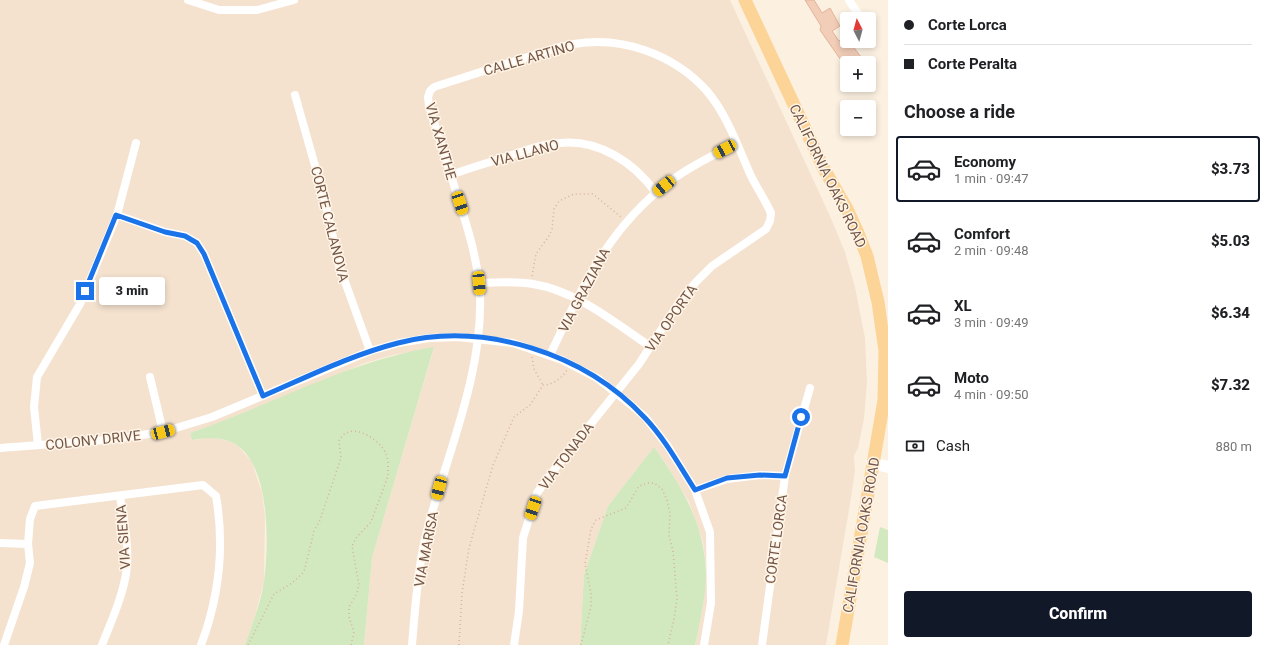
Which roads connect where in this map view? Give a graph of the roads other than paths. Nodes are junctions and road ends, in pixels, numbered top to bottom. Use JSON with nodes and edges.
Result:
{"nodes":[{"id":1,"x":188,"y":0,"type":"edge"},
{"id":2,"x":294,"y":0,"type":"edge"},
{"id":3,"x":745,"y":0,"type":"edge"},
{"id":4,"x":849,"y":0,"type":"edge"},
{"id":5,"x":857,"y":12,"type":"edge"},
{"id":6,"x":434,"y":87,"type":"joint"},
{"id":7,"x":295,"y":95,"type":"dead end"},
{"id":8,"x":136,"y":143,"type":"dead end"},
{"id":9,"x":736,"y":143,"type":"junction"},
{"id":10,"x":451,"y":174,"type":"junction"},
{"id":11,"x":656,"y":193,"type":"junction"},
{"id":12,"x":116,"y":215,"type":"junction"},
{"id":13,"x":770,"y":220,"type":"joint"},
{"id":14,"x":479,"y":283,"type":"junction"},
{"id":15,"x":577,"y":299,"type":"junction"},
{"id":16,"x":883,"y":302,"type":"edge"},
{"id":17,"x":477,"y":338,"type":"junction"},
{"id":18,"x":651,"y":347,"type":"junction"},
{"id":19,"x":370,"y":351,"type":"junction"},
{"id":20,"x":550,"y":355,"type":"junction"},
{"id":21,"x":150,"y":377,"type":"dead end"},
{"id":22,"x":810,"y":388,"type":"dead end"},
{"id":23,"x":615,"y":392,"type":"junction"},
{"id":24,"x":263,"y":396,"type":"junction"},
{"id":25,"x":163,"y":432,"type":"junction"},
{"id":26,"x":38,"y":445,"type":"junction"},
{"id":27,"x":0,"y":448,"type":"edge"},
{"id":28,"x":872,"y":463,"type":"junction"},
{"id":29,"x":888,"y":467,"type":"edge"},
{"id":30,"x":785,"y":476,"type":"junction"},
{"id":31,"x":695,"y":490,"type":"junction"},
{"id":32,"x":120,"y":497,"type":"junction"},
{"id":33,"x":0,"y":543,"type":"edge"},
{"id":34,"x":28,"y":544,"type":"junction"},
{"id":35,"x":4,"y":645,"type":"edge"},
{"id":36,"x":102,"y":645,"type":"edge"},
{"id":37,"x":201,"y":645,"type":"edge"},
{"id":38,"x":412,"y":645,"type":"edge"},
{"id":39,"x":514,"y":645,"type":"edge"},
{"id":40,"x":704,"y":645,"type":"edge"},
{"id":41,"x":762,"y":645,"type":"edge"},
{"id":42,"x":842,"y":645,"type":"edge"}],
"edges":[{"from":1,"to":2,"type":"street"},
{"from":3,"to":16,"type":"main road","name":"CALIFORNIA OAKS ROAD"},
{"from":4,"to":5,"type":"street"},
{"from":6,"to":9,"type":"street","name":"CALLE ARTINO"},
{"from":6,"to":10,"type":"street","name":"VIA XANTHE"},
{"from":7,"to":19,"type":"street","name":"CORTE CALANOVA"},
{"from":8,"to":12,"type":"street"},
{"from":9,"to":11,"type":"street","name":"VIA GRAZIANA"},
{"from":9,"to":13,"type":"street","name":"CALLE ARTINO"},
{"from":10,"to":11,"type":"street","name":"VIA LLANO"},
{"from":10,"to":14,"type":"street","name":"VIA XANTHE"},
{"from":11,"to":15,"type":"street","name":"VIA GRAZIANA"},
{"from":12,"to":24,"type":"street"},
{"from":12,"to":26,"type":"street"},
{"from":13,"to":18,"type":"street","name":"VIA OPORTA"},
{"from":14,"to":15,"type":"street"},
{"from":14,"to":17,"type":"street","name":"VIA XANTHE"},
{"from":15,"to":18,"type":"street"},
{"from":15,"to":20,"type":"street","name":"VIA GRAZIANA"},
{"from":16,"to":28,"type":"main road","name":"CALIFORNIA OAKS ROAD"},
{"from":17,"to":19,"type":"street","name":"COLONY DRIVE"},
{"from":17,"to":20,"type":"street","name":"COLONY DRIVE"},
{"from":17,"to":38,"type":"street","name":"VIA MARISA"},
{"from":18,"to":23,"type":"street","name":"VIA OPORTA"},
{"from":19,"to":24,"type":"street","name":"COLONY DRIVE"},
{"from":20,"to":23,"type":"street","name":"COLONY DRIVE"},
{"from":21,"to":25,"type":"street"},
{"from":22,"to":30,"type":"street","name":"CORTE LORCA"},
{"from":23,"to":31,"type":"street","name":"COLONY DRIVE"},
{"from":23,"to":39,"type":"street","name":"VIA TONADA"},
{"from":24,"to":25,"type":"street","name":"COLONY DRIVE"},
{"from":25,"to":26,"type":"street","name":"COLONY DRIVE"},
{"from":26,"to":27,"type":"street","name":"COLONY DRIVE"},
{"from":28,"to":29,"type":"main road"},
{"from":28,"to":42,"type":"main road","name":"CALIFORNIA OAKS ROAD"},
{"from":30,"to":31,"type":"street"},
{"from":30,"to":41,"type":"street","name":"CORTE LORCA"},
{"from":31,"to":40,"type":"street","name":"COLONY DRIVE"},
{"from":32,"to":34,"type":"street"},
{"from":32,"to":36,"type":"street","name":"VIA SIENA"},
{"from":32,"to":37,"type":"street"},
{"from":33,"to":34,"type":"street"},
{"from":34,"to":35,"type":"street"}]}
